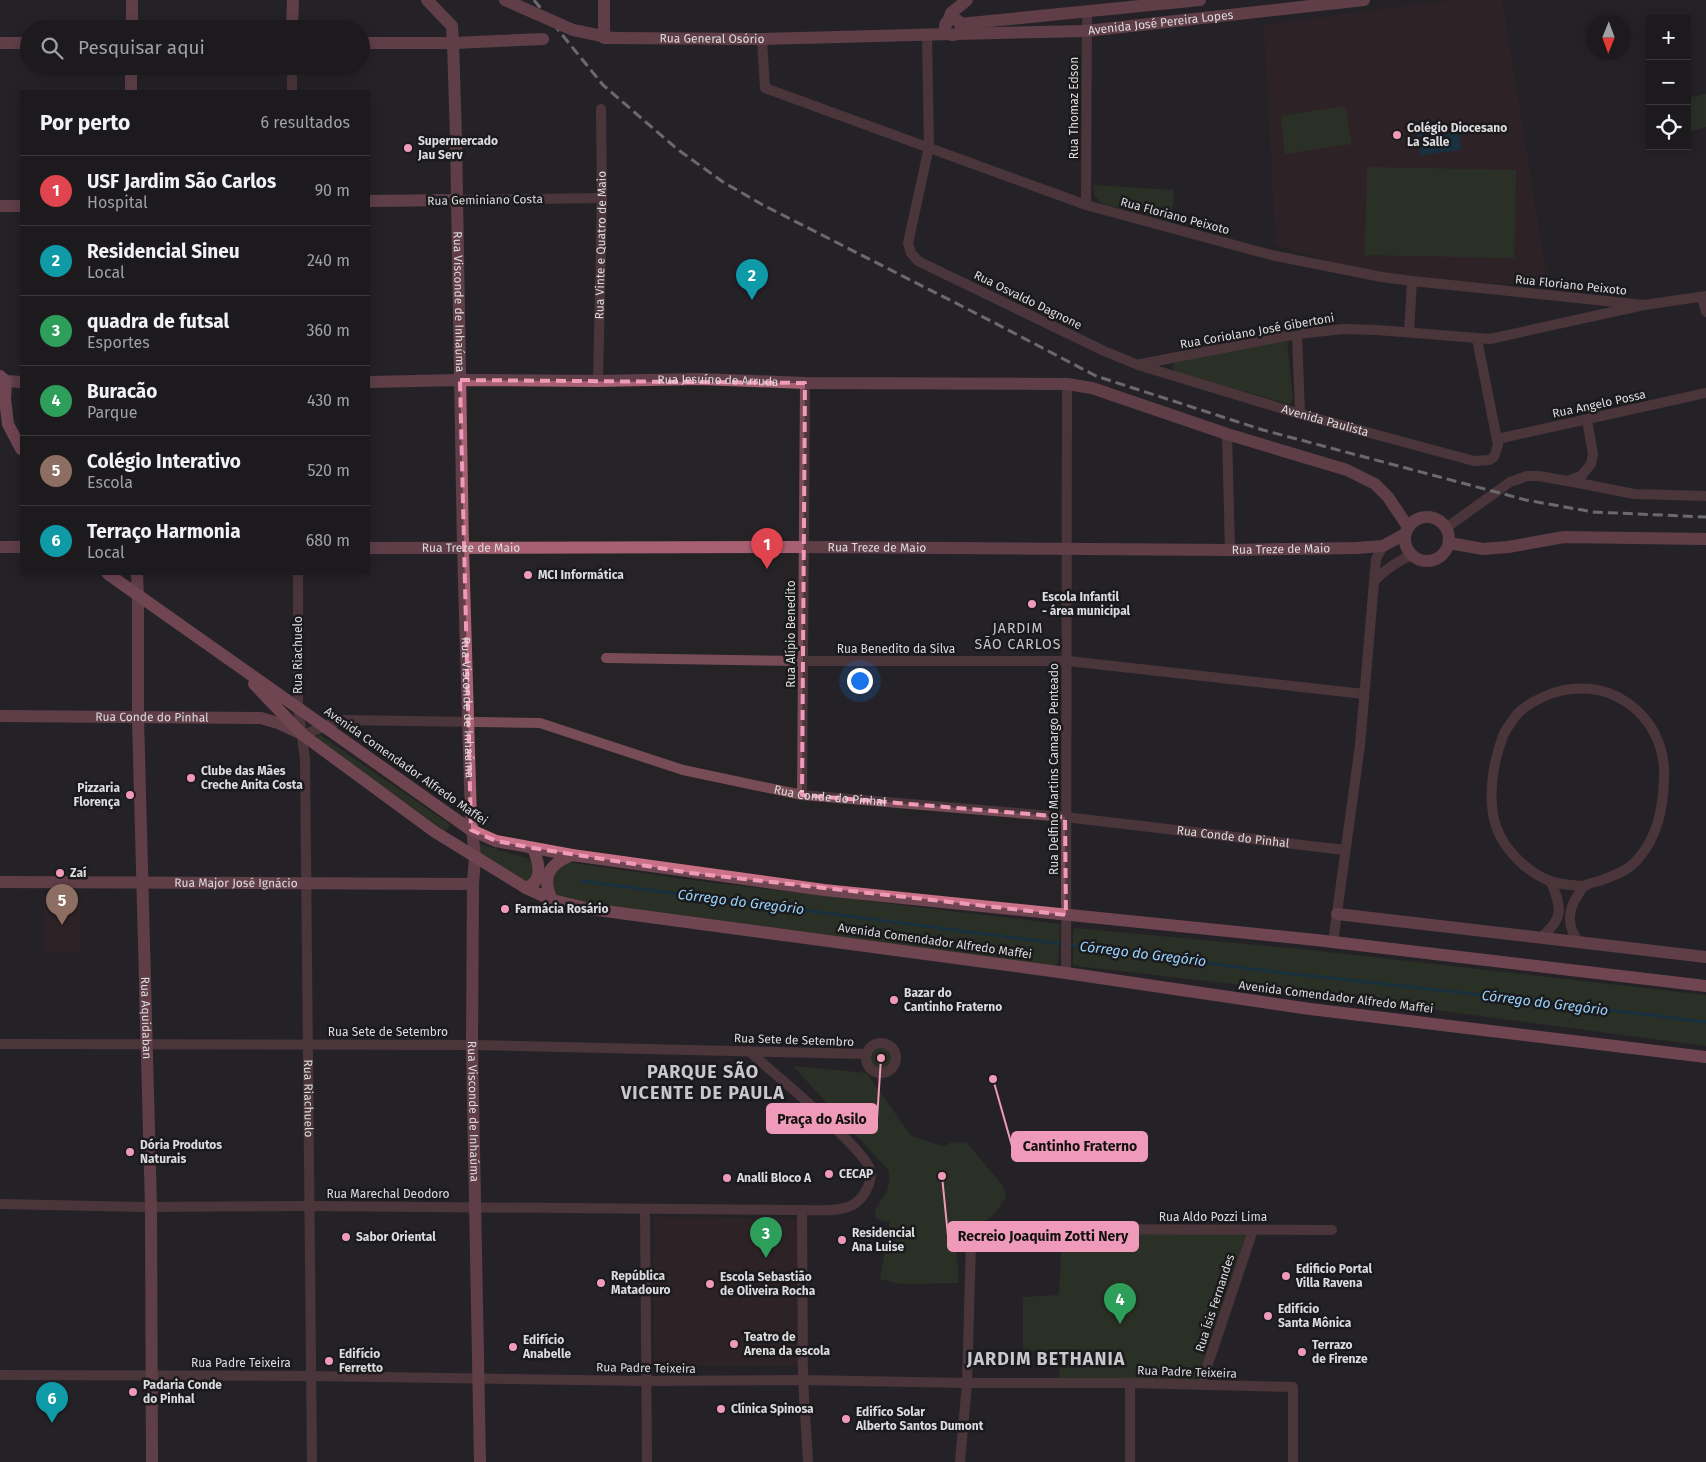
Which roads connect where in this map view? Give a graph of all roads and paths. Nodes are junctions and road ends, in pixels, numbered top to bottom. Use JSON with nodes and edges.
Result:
{"nodes":[{"id":1,"x":132,"y":0,"type":"edge"},
{"id":2,"x":293,"y":0,"type":"edge"},
{"id":3,"x":427,"y":0,"type":"edge"},
{"id":4,"x":505,"y":0,"type":"edge"},
{"id":5,"x":604,"y":0,"type":"edge"},
{"id":6,"x":1200,"y":0,"type":"edge"},
{"id":7,"x":1364,"y":0,"type":"edge"},
{"id":8,"x":1087,"y":12,"type":"junction"},
{"id":9,"x":132,"y":20,"type":"edge"},
{"id":10,"x":292,"y":20,"type":"edge"},
{"id":11,"x":954,"y":25,"type":"junction"},
{"id":12,"x":1086,"y":31,"type":"junction"},
{"id":13,"x":928,"y":36,"type":"junction"},
{"id":14,"x":610,"y":38,"type":"junction"},
{"id":15,"x":762,"y":38,"type":"junction"},
{"id":16,"x":543,"y":39,"type":"dead end"},
{"id":17,"x":0,"y":43,"type":"edge"},
{"id":18,"x":20,"y":43,"type":"edge"},
{"id":19,"x":370,"y":43,"type":"edge"},
{"id":20,"x":453,"y":43,"type":"junction"},
{"id":21,"x":131,"y":75,"type":"edge"},
{"id":22,"x":292,"y":75,"type":"edge"},
{"id":23,"x":131,"y":90,"type":"edge"},
{"id":24,"x":292,"y":90,"type":"edge"},
{"id":25,"x":601,"y":109,"type":"dead end"},
{"id":26,"x":928,"y":147,"type":"junction"},
{"id":27,"x":602,"y":198,"type":"junction"},
{"id":28,"x":457,"y":200,"type":"junction"},
{"id":29,"x":370,"y":201,"type":"edge"},
{"id":30,"x":1086,"y":205,"type":"junction"},
{"id":31,"x":0,"y":206,"type":"edge"},
{"id":32,"x":20,"y":206,"type":"edge"},
{"id":33,"x":1412,"y":281,"type":"junction"},
{"id":34,"x":1704,"y":296,"type":"edge"},
{"id":35,"x":1644,"y":305,"type":"junction"},
{"id":36,"x":1706,"y":312,"type":"edge"},
{"id":37,"x":1409,"y":332,"type":"junction"},
{"id":38,"x":1297,"y":334,"type":"junction"},
{"id":39,"x":1477,"y":339,"type":"junction"},
{"id":40,"x":1138,"y":365,"type":"junction"},
{"id":41,"x":3,"y":379,"type":"edge"},
{"id":42,"x":460,"y":380,"type":"junction"},
{"id":43,"x":598,"y":380,"type":"junction"},
{"id":44,"x":20,"y":382,"type":"edge"},
{"id":45,"x":370,"y":382,"type":"edge"},
{"id":46,"x":805,"y":382,"type":"junction"},
{"id":47,"x":1067,"y":384,"type":"junction"},
{"id":48,"x":1706,"y":394,"type":"edge"},
{"id":49,"x":3,"y":404,"type":"edge"},
{"id":50,"x":1300,"y":414,"type":"junction"},
{"id":51,"x":1587,"y":420,"type":"junction"},
{"id":52,"x":4,"y":421,"type":"edge"},
{"id":53,"x":1227,"y":434,"type":"junction"},
{"id":54,"x":1497,"y":439,"type":"junction"},
{"id":55,"x":20,"y":447,"type":"edge"},
{"id":56,"x":1567,"y":481,"type":"junction"},
{"id":57,"x":1706,"y":496,"type":"edge"},
{"id":58,"x":1446,"y":528,"type":"junction"},
{"id":59,"x":1407,"y":531,"type":"junction"},
{"id":60,"x":1706,"y":539,"type":"edge"},
{"id":61,"x":1449,"y":543,"type":"junction"},
{"id":62,"x":1383,"y":546,"type":"junction"},
{"id":63,"x":0,"y":547,"type":"edge"},
{"id":64,"x":20,"y":547,"type":"edge"},
{"id":65,"x":804,"y":547,"type":"junction"},
{"id":66,"x":370,"y":548,"type":"edge"},
{"id":67,"x":463,"y":548,"type":"junction"},
{"id":68,"x":1067,"y":549,"type":"junction"},
{"id":69,"x":1230,"y":550,"type":"junction"},
{"id":70,"x":1412,"y":555,"type":"junction"},
{"id":71,"x":109,"y":575,"type":"edge"},
{"id":72,"x":137,"y":575,"type":"edge"},
{"id":73,"x":298,"y":575,"type":"edge"},
{"id":74,"x":1374,"y":581,"type":"junction"},
{"id":75,"x":138,"y":597,"type":"junction"},
{"id":76,"x":606,"y":658,"type":"dead end"},
{"id":77,"x":803,"y":661,"type":"junction"},
{"id":78,"x":1068,"y":661,"type":"junction"},
{"id":79,"x":237,"y":666,"type":"junction"},
{"id":80,"x":1364,"y":694,"type":"junction"},
{"id":81,"x":298,"y":708,"type":"junction"},
{"id":82,"x":0,"y":716,"type":"edge"},
{"id":83,"x":138,"y":718,"type":"junction"},
{"id":84,"x":468,"y":721,"type":"junction"},
{"id":85,"x":323,"y":726,"type":"junction"},
{"id":86,"x":303,"y":735,"type":"junction"},
{"id":87,"x":802,"y":795,"type":"junction"},
{"id":88,"x":1065,"y":817,"type":"junction"},
{"id":89,"x":472,"y":830,"type":"junction"},
{"id":90,"x":533,"y":848,"type":"junction"},
{"id":91,"x":1345,"y":850,"type":"junction"},
{"id":92,"x":572,"y":855,"type":"junction"},
{"id":93,"x":475,"y":857,"type":"junction"},
{"id":94,"x":0,"y":882,"type":"edge"},
{"id":95,"x":143,"y":882,"type":"junction"},
{"id":96,"x":1551,"y":882,"type":"junction"},
{"id":97,"x":307,"y":883,"type":"junction"},
{"id":98,"x":472,"y":884,"type":"junction"},
{"id":99,"x":1584,"y":886,"type":"junction"},
{"id":100,"x":526,"y":888,"type":"junction"},
{"id":101,"x":552,"y":900,"type":"junction"},
{"id":102,"x":1337,"y":914,"type":"junction"},
{"id":103,"x":1066,"y":920,"type":"junction"},
{"id":104,"x":1540,"y":938,"type":"junction"},
{"id":105,"x":1333,"y":942,"type":"junction"},
{"id":106,"x":1580,"y":943,"type":"junction"},
{"id":107,"x":1706,"y":957,"type":"edge"},
{"id":108,"x":1066,"y":973,"type":"junction"},
{"id":109,"x":1706,"y":986,"type":"edge"},
{"id":110,"x":0,"y":1044,"type":"edge"},
{"id":111,"x":146,"y":1044,"type":"junction"},
{"id":112,"x":308,"y":1044,"type":"junction"},
{"id":113,"x":472,"y":1045,"type":"junction"},
{"id":114,"x":749,"y":1051,"type":"junction"},
{"id":115,"x":866,"y":1054,"type":"dead end"},
{"id":116,"x":1706,"y":1057,"type":"edge"},
{"id":117,"x":0,"y":1204,"type":"edge"},
{"id":118,"x":309,"y":1206,"type":"junction"},
{"id":119,"x":151,"y":1207,"type":"junction"},
{"id":120,"x":475,"y":1207,"type":"junction"},
{"id":121,"x":645,"y":1209,"type":"junction"},
{"id":122,"x":802,"y":1210,"type":"junction"},
{"id":123,"x":1253,"y":1230,"type":"junction"},
{"id":124,"x":1332,"y":1230,"type":"dead end"},
{"id":125,"x":0,"y":1375,"type":"edge"},
{"id":126,"x":152,"y":1376,"type":"junction"},
{"id":127,"x":312,"y":1376,"type":"junction"},
{"id":128,"x":479,"y":1378,"type":"junction"},
{"id":129,"x":803,"y":1380,"type":"junction"},
{"id":130,"x":646,"y":1381,"type":"junction"},
{"id":131,"x":967,"y":1383,"type":"junction"},
{"id":132,"x":1130,"y":1383,"type":"junction"},
{"id":133,"x":1201,"y":1385,"type":"junction"},
{"id":134,"x":152,"y":1462,"type":"edge"},
{"id":135,"x":312,"y":1462,"type":"edge"},
{"id":136,"x":480,"y":1462,"type":"edge"},
{"id":137,"x":647,"y":1462,"type":"edge"},
{"id":138,"x":808,"y":1462,"type":"edge"},
{"id":139,"x":960,"y":1462,"type":"edge"},
{"id":140,"x":1130,"y":1462,"type":"edge"},
{"id":141,"x":1293,"y":1462,"type":"edge"}],
"edges":[{"from":1,"to":9,"type":"street"},
{"from":2,"to":10,"type":"street"},
{"from":3,"to":20,"type":"street","name":"Rua Visconde de Inhaúma"},
{"from":4,"to":14,"type":"street","name":"Rua General Osório","bridge":true},
{"from":5,"to":14,"type":"street"},
{"from":6,"to":8,"type":"street","name":"Avenida José Pereira Lopes"},
{"from":7,"to":12,"type":"street","name":"Avenida José Pereira Lopes"},
{"from":8,"to":11,"type":"street","name":"Avenida José Pereira Lopes"},
{"from":8,"to":12,"type":"street","name":"Rua Thomaz Edson"},
{"from":11,"to":12,"type":"street","name":"Avenida José Pereira Lopes"},
{"from":11,"to":13,"type":"street","name":"Avenida José Pereira Lopes"},
{"from":11,"to":13,"type":"street"},
{"from":12,"to":30,"type":"street","name":"Rua Thomaz Edson"},
{"from":13,"to":15,"type":"street","name":"Rua General Osório"},
{"from":13,"to":26,"type":"street"},
{"from":14,"to":15,"type":"street","name":"Rua General Osório"},
{"from":15,"to":26,"type":"street","name":"Rua Floriano Peixoto"},
{"from":16,"to":20,"type":"street"},
{"from":17,"to":18,"type":"street"},
{"from":19,"to":20,"type":"street"},
{"from":20,"to":28,"type":"street","name":"Rua Visconde de Inhaúma"},
{"from":21,"to":23,"type":"street"},
{"from":22,"to":24,"type":"street"},
{"from":25,"to":27,"type":"street","name":"Rua Vinte e Quatro de Maio"},
{"from":26,"to":30,"type":"street","name":"Rua Floriano Peixoto"},
{"from":26,"to":40,"type":"street","name":"Rua Osvaldo Dagnone"},
{"from":27,"to":28,"type":"street","name":"Rua Geminiano Costa"},
{"from":27,"to":43,"type":"street","name":"Rua Vinte e Quatro de Maio"},
{"from":28,"to":29,"type":"street","name":"Rua Geminiano Costa"},
{"from":28,"to":42,"type":"street","name":"Rua Visconde de Inhaúma"},
{"from":30,"to":33,"type":"street","name":"Rua Floriano Peixoto"},
{"from":31,"to":32,"type":"street"},
{"from":33,"to":35,"type":"street","name":"Rua Floriano Peixoto"},
{"from":33,"to":37,"type":"street"},
{"from":34,"to":35,"type":"street","name":"Rua Coriolano José Gibertoni"},
{"from":34,"to":36,"type":"street"},
{"from":35,"to":39,"type":"street","name":"Rua Coriolano José Gibertoni"},
{"from":37,"to":38,"type":"street","name":"Rua Coriolano José Gibertoni"},
{"from":37,"to":39,"type":"street","name":"Rua Coriolano José Gibertoni"},
{"from":38,"to":40,"type":"street","name":"Rua Coriolano José Gibertoni"},
{"from":38,"to":50,"type":"street"},
{"from":39,"to":54,"type":"street"},
{"from":40,"to":50,"type":"street","name":"Avenida Paulista"},
{"from":41,"to":44,"type":"street"},
{"from":41,"to":49,"type":"main road"},
{"from":42,"to":43,"type":"street","name":"Rua Jesuíno de Arruda"},
{"from":42,"to":45,"type":"street","name":"Rua Jesuíno de Arruda"},
{"from":42,"to":67,"type":"street","name":"Rua Visconde de Inhaúma"},
{"from":43,"to":46,"type":"street","name":"Rua Jesuíno de Arruda"},
{"from":46,"to":47,"type":"street","name":"Rua Jesuíno de Arruda"},
{"from":46,"to":65,"type":"street","name":"Rua Alípio Benedito"},
{"from":47,"to":53,"type":"street"},
{"from":47,"to":68,"type":"street","name":"Rua Delfino Martins Camargo Penteado"},
{"from":48,"to":51,"type":"street","name":"Rua Angelo Possa"},
{"from":49,"to":52,"type":"main road"},
{"from":50,"to":54,"type":"street","name":"Avenida Paulista"},
{"from":51,"to":54,"type":"street","name":"Rua Angelo Possa"},
{"from":51,"to":56,"type":"street"},
{"from":52,"to":55,"type":"main road"},
{"from":53,"to":59,"type":"street"},
{"from":53,"to":69,"type":"street"},
{"from":56,"to":57,"type":"street"},
{"from":56,"to":58,"type":"street"},
{"from":58,"to":59,"type":"street"},
{"from":58,"to":61,"type":"street"},
{"from":59,"to":62,"type":"street","name":"Rua Treze de Maio"},
{"from":59,"to":70,"type":"street"},
{"from":60,"to":61,"type":"street"},
{"from":61,"to":70,"type":"street"},
{"from":62,"to":69,"type":"street","name":"Rua Treze de Maio"},
{"from":62,"to":74,"type":"street"},
{"from":63,"to":64,"type":"street"},
{"from":65,"to":67,"type":"street","name":"Rua Treze de Maio"},
{"from":65,"to":68,"type":"street","name":"Rua Treze de Maio"},
{"from":65,"to":77,"type":"street","name":"Rua Alípio Benedito"},
{"from":66,"to":67,"type":"street","name":"Rua Treze de Maio"},
{"from":67,"to":84,"type":"street","name":"Rua Visconde de Inhaúma"},
{"from":68,"to":69,"type":"street","name":"Rua Treze de Maio"},
{"from":68,"to":78,"type":"street","name":"Rua Delfino Martins Camargo Penteado"},
{"from":70,"to":74,"type":"street"},
{"from":71,"to":75,"type":"main road","name":"Avenida Comendador Alfredo Maffei"},
{"from":72,"to":75,"type":"street","name":"Rua Aquidaban"},
{"from":73,"to":81,"type":"street","name":"Rua Riachuelo"},
{"from":74,"to":80,"type":"street"},
{"from":75,"to":79,"type":"main road","name":"Avenida Comendador Alfredo Maffei"},
{"from":75,"to":83,"type":"street","name":"Rua Aquidaban"},
{"from":76,"to":77,"type":"street","name":"Rua Benedito da Silva"},
{"from":77,"to":78,"type":"street","name":"Rua Benedito da Silva"},
{"from":77,"to":87,"type":"street","name":"Rua Alípio Benedito"},
{"from":78,"to":80,"type":"street","name":"Rua Benedito da Silva"},
{"from":78,"to":88,"type":"street","name":"Rua Delfino Martins Camargo Penteado"},
{"from":79,"to":81,"type":"main road","name":"Avenida Comendador Alfredo Maffei"},
{"from":79,"to":86,"type":"main road","name":"Avenida Comendador Alfredo Maffei"},
{"from":80,"to":91,"type":"street"},
{"from":81,"to":85,"type":"main road","name":"Avenida Comendador Alfredo Maffei"},
{"from":81,"to":86,"type":"street","name":"Rua Riachuelo"},
{"from":82,"to":83,"type":"street","name":"Rua Conde do Pinhal"},
{"from":83,"to":86,"type":"street","name":"Rua Conde do Pinhal"},
{"from":83,"to":95,"type":"street","name":"Rua Aquidaban"},
{"from":84,"to":85,"type":"street","name":"Rua Conde do Pinhal"},
{"from":84,"to":87,"type":"street","name":"Rua Conde do Pinhal"},
{"from":84,"to":89,"type":"street","name":"Rua Visconde de Inhaúma"},
{"from":85,"to":86,"type":"street"},
{"from":85,"to":89,"type":"main road","name":"Avenida Comendador Alfredo Maffei"},
{"from":86,"to":93,"type":"main road","name":"Avenida Comendador Alfredo Maffei"},
{"from":86,"to":97,"type":"street","name":"Rua Riachuelo"},
{"from":87,"to":88,"type":"street","name":"Rua Conde do Pinhal"},
{"from":88,"to":91,"type":"street","name":"Rua Conde do Pinhal"},
{"from":88,"to":103,"type":"street","name":"Rua Delfino Martins Camargo Penteado"},
{"from":89,"to":90,"type":"main road","name":"Avenida Comendador Alfredo Maffei"},
{"from":89,"to":93,"type":"street","name":"Rua Visconde de Inhaúma"},
{"from":90,"to":92,"type":"main road","name":"Avenida Comendador Alfredo Maffei"},
{"from":90,"to":100,"type":"main road"},
{"from":91,"to":102,"type":"street"},
{"from":92,"to":101,"type":"main road"},
{"from":92,"to":103,"type":"main road","name":"Avenida Comendador Alfredo Maffei"},
{"from":93,"to":98,"type":"street","name":"Rua Visconde de Inhaúma"},
{"from":93,"to":100,"type":"main road","name":"Avenida Comendador Alfredo Maffei"},
{"from":94,"to":95,"type":"street","name":"Rua Major José Ignácio"},
{"from":95,"to":97,"type":"street","name":"Rua Major José Ignácio"},
{"from":95,"to":111,"type":"street","name":"Rua Aquidaban"},
{"from":96,"to":99,"type":"street"},
{"from":96,"to":99,"type":"street"},
{"from":96,"to":104,"type":"street"},
{"from":97,"to":98,"type":"street","name":"Rua Major José Ignácio"},
{"from":97,"to":112,"type":"street","name":"Rua Riachuelo"},
{"from":98,"to":113,"type":"street","name":"Rua Visconde de Inhaúma"},
{"from":99,"to":106,"type":"street"},
{"from":100,"to":101,"type":"main road","name":"Avenida Comendador Alfredo Maffei"},
{"from":101,"to":108,"type":"main road","name":"Avenida Comendador Alfredo Maffei"},
{"from":102,"to":104,"type":"street"},
{"from":102,"to":105,"type":"street"},
{"from":103,"to":105,"type":"main road","name":"Avenida Comendador Alfredo Maffei"},
{"from":103,"to":108,"type":"street","name":"Rua Delfino Martins Camargo Penteado"},
{"from":104,"to":106,"type":"street"},
{"from":105,"to":109,"type":"main road","name":"Avenida Comendador Alfredo Maffei"},
{"from":106,"to":107,"type":"street"},
{"from":108,"to":116,"type":"main road","name":"Avenida Comendador Alfredo Maffei"},
{"from":110,"to":111,"type":"street","name":"Rua Sete de Setembro"},
{"from":111,"to":112,"type":"street","name":"Rua Sete de Setembro"},
{"from":111,"to":119,"type":"street","name":"Rua Aquidaban"},
{"from":112,"to":113,"type":"street","name":"Rua Sete de Setembro"},
{"from":112,"to":118,"type":"street","name":"Rua Riachuelo"},
{"from":113,"to":114,"type":"street","name":"Rua Sete de Setembro"},
{"from":113,"to":120,"type":"street","name":"Rua Visconde de Inhaúma"},
{"from":114,"to":115,"type":"street","name":"Rua Sete de Setembro"},
{"from":114,"to":122,"type":"street","name":"Rua Marechal Deodoro"},
{"from":117,"to":119,"type":"street","name":"Rua Marechal Deodoro"},
{"from":118,"to":119,"type":"street","name":"Rua Marechal Deodoro"},
{"from":118,"to":120,"type":"street","name":"Rua Marechal Deodoro"},
{"from":118,"to":127,"type":"street","name":"Rua Riachuelo"},
{"from":119,"to":126,"type":"street","name":"Rua Aquidaban"},
{"from":120,"to":121,"type":"street","name":"Rua Marechal Deodoro"},
{"from":120,"to":128,"type":"street","name":"Rua Visconde de Inhaúma"},
{"from":121,"to":122,"type":"street","name":"Rua Marechal Deodoro"},
{"from":121,"to":130,"type":"street"},
{"from":122,"to":129,"type":"street"},
{"from":123,"to":124,"type":"street","name":"Rua Aldo Pozzi Lima"},
{"from":123,"to":131,"type":"street","name":"Rua Aldo Pozzi Lima"},
{"from":123,"to":133,"type":"street","name":"Rua Ísis Fernandes"},
{"from":125,"to":126,"type":"street","name":"Rua Padre Teixeira"},
{"from":126,"to":127,"type":"street","name":"Rua Padre Teixeira"},
{"from":126,"to":134,"type":"street","name":"Rua Aquidaban"},
{"from":127,"to":128,"type":"street","name":"Rua Padre Teixeira"},
{"from":127,"to":135,"type":"street","name":"Rua Riachuelo"},
{"from":128,"to":130,"type":"street","name":"Rua Padre Teixeira"},
{"from":128,"to":136,"type":"street","name":"Rua Visconde de Inhaúma"},
{"from":129,"to":130,"type":"street","name":"Rua Padre Teixeira"},
{"from":129,"to":131,"type":"street","name":"Rua Padre Teixeira"},
{"from":129,"to":138,"type":"street"},
{"from":130,"to":137,"type":"street"},
{"from":131,"to":132,"type":"street","name":"Rua Padre Teixeira"},
{"from":131,"to":139,"type":"street","name":"Rua Aldo Pozzi Lima"},
{"from":132,"to":133,"type":"street","name":"Rua Padre Teixeira"},
{"from":132,"to":140,"type":"street"},
{"from":133,"to":141,"type":"street","name":"Rua Padre Teixeira"}]}
